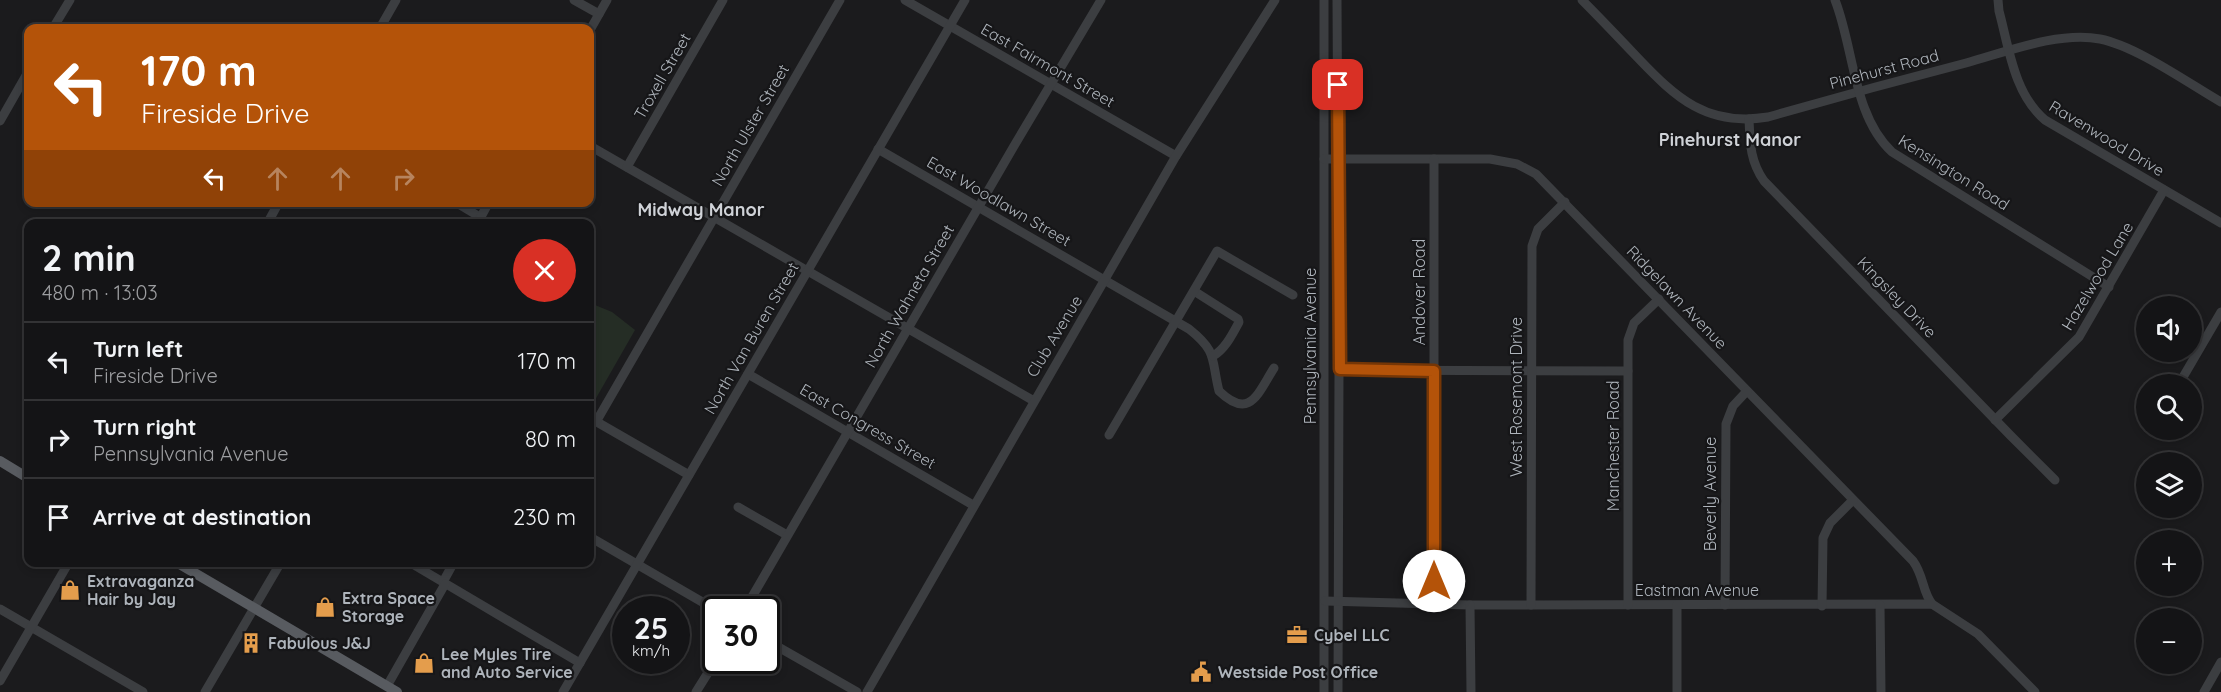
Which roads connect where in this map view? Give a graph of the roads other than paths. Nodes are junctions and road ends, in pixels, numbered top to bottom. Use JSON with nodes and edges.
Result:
{"nodes":[{"id":1,"x":70,"y":0,"type":"edge"},
{"id":2,"x":396,"y":0,"type":"edge"},
{"id":3,"x":574,"y":0,"type":"edge"},
{"id":4,"x":607,"y":0,"type":"edge"},
{"id":5,"x":723,"y":0,"type":"edge"},
{"id":6,"x":840,"y":0,"type":"edge"},
{"id":7,"x":905,"y":0,"type":"edge"},
{"id":8,"x":965,"y":0,"type":"edge"},
{"id":9,"x":1101,"y":0,"type":"edge"},
{"id":10,"x":1275,"y":0,"type":"edge"},
{"id":11,"x":1324,"y":0,"type":"edge"},
{"id":12,"x":1336,"y":0,"type":"edge"},
{"id":13,"x":1582,"y":0,"type":"edge"},
{"id":14,"x":1835,"y":0,"type":"edge"},
{"id":15,"x":1998,"y":0,"type":"edge"},
{"id":16,"x":599,"y":14,"type":"junction"},
{"id":17,"x":55,"y":24,"type":"edge"},
{"id":18,"x":384,"y":24,"type":"edge"},
{"id":19,"x":593,"y":24,"type":"edge"},
{"id":20,"x":950,"y":26,"type":"junction"},
{"id":21,"x":2010,"y":51,"type":"junction"},
{"id":22,"x":24,"y":79,"type":"edge"},
{"id":23,"x":1050,"y":84,"type":"junction"},
{"id":24,"x":1860,"y":91,"type":"junction"},
{"id":25,"x":2221,"y":102,"type":"edge"},
{"id":26,"x":1749,"y":119,"type":"junction"},
{"id":27,"x":0,"y":121,"type":"edge"},
{"id":28,"x":594,"y":148,"type":"edge"},
{"id":29,"x":878,"y":149,"type":"junction"},
{"id":30,"x":1176,"y":156,"type":"junction"},
{"id":31,"x":1324,"y":159,"type":"junction"},
{"id":32,"x":1338,"y":159,"type":"junction"},
{"id":33,"x":1434,"y":159,"type":"junction"},
{"id":34,"x":627,"y":166,"type":"junction"},
{"id":35,"x":2164,"y":190,"type":"junction"},
{"id":36,"x":1565,"y":202,"type":"junction"},
{"id":37,"x":462,"y":207,"type":"edge"},
{"id":38,"x":979,"y":207,"type":"junction"},
{"id":39,"x":713,"y":218,"type":"junction"},
{"id":40,"x":478,"y":219,"type":"edge"},
{"id":41,"x":2221,"y":223,"type":"edge"},
{"id":42,"x":807,"y":272,"type":"junction"},
{"id":43,"x":1105,"y":280,"type":"junction"},
{"id":44,"x":2109,"y":287,"type":"junction"},
{"id":45,"x":1194,"y":291,"type":"junction"},
{"id":46,"x":1293,"y":295,"type":"dead end"},
{"id":47,"x":1659,"y":299,"type":"junction"},
{"id":48,"x":2221,"y":312,"type":"edge"},
{"id":49,"x":1176,"y":321,"type":"junction"},
{"id":50,"x":907,"y":330,"type":"junction"},
{"id":51,"x":1213,"y":356,"type":"junction"},
{"id":52,"x":1274,"y":368,"type":"dead end"},
{"id":53,"x":1340,"y":369,"type":"junction"},
{"id":54,"x":1434,"y":371,"type":"junction"},
{"id":55,"x":1628,"y":371,"type":"junction"},
{"id":56,"x":1531,"y":372,"type":"junction"},
{"id":57,"x":748,"y":374,"type":"junction"},
{"id":58,"x":2185,"y":374,"type":"edge"},
{"id":59,"x":1747,"y":391,"type":"junction"},
{"id":60,"x":1034,"y":401,"type":"junction"},
{"id":61,"x":594,"y":418,"type":"edge"},
{"id":62,"x":1995,"y":420,"type":"junction"},
{"id":63,"x":594,"y":421,"type":"edge"},
{"id":64,"x":847,"y":431,"type":"junction"},
{"id":65,"x":1109,"y":435,"type":"dead end"},
{"id":66,"x":0,"y":462,"type":"edge"},
{"id":67,"x":689,"y":475,"type":"junction"},
{"id":68,"x":24,"y":476,"type":"edge"},
{"id":69,"x":2055,"y":480,"type":"dead end"},
{"id":70,"x":1853,"y":500,"type":"junction"},
{"id":71,"x":974,"y":505,"type":"junction"},
{"id":72,"x":738,"y":507,"type":"dead end"},
{"id":73,"x":787,"y":535,"type":"junction"},
{"id":74,"x":594,"y":539,"type":"edge"},
{"id":75,"x":637,"y":565,"type":"junction"},
{"id":76,"x":66,"y":567,"type":"edge"},
{"id":77,"x":184,"y":567,"type":"edge"},
{"id":78,"x":278,"y":567,"type":"edge"},
{"id":79,"x":417,"y":567,"type":"edge"},
{"id":80,"x":452,"y":567,"type":"edge"},
{"id":81,"x":444,"y":583,"type":"junction"},
{"id":82,"x":752,"y":596,"type":"edge"},
{"id":83,"x":1325,"y":601,"type":"junction"},
{"id":84,"x":1338,"y":601,"type":"junction"},
{"id":85,"x":702,"y":602,"type":"edge"},
{"id":86,"x":1932,"y":604,"type":"junction"},
{"id":87,"x":1434,"y":605,"type":"junction"},
{"id":88,"x":1470,"y":605,"type":"junction"},
{"id":89,"x":1531,"y":605,"type":"junction"},
{"id":90,"x":1628,"y":605,"type":"junction"},
{"id":91,"x":1677,"y":605,"type":"junction"},
{"id":92,"x":1725,"y":605,"type":"junction"},
{"id":93,"x":1880,"y":605,"type":"junction"},
{"id":94,"x":1822,"y":606,"type":"junction"},
{"id":95,"x":0,"y":609,"type":"edge"},
{"id":96,"x":254,"y":609,"type":"junction"},
{"id":97,"x":31,"y":627,"type":"junction"},
{"id":98,"x":780,"y":648,"type":"edge"},
{"id":99,"x":2221,"y":662,"type":"edge"},
{"id":100,"x":580,"y":663,"type":"junction"},
{"id":101,"x":707,"y":674,"type":"edge"},
{"id":102,"x":0,"y":681,"type":"edge"},
{"id":103,"x":386,"y":689,"type":"edge"},
{"id":104,"x":143,"y":692,"type":"edge"},
{"id":105,"x":205,"y":692,"type":"edge"},
{"id":106,"x":563,"y":692,"type":"edge"},
{"id":107,"x":696,"y":692,"type":"edge"},
{"id":108,"x":857,"y":692,"type":"edge"},
{"id":109,"x":867,"y":692,"type":"edge"},
{"id":110,"x":1324,"y":692,"type":"edge"},
{"id":111,"x":1338,"y":692,"type":"edge"},
{"id":112,"x":1471,"y":692,"type":"edge"},
{"id":113,"x":1677,"y":692,"type":"edge"},
{"id":114,"x":1881,"y":692,"type":"edge"},
{"id":115,"x":2035,"y":692,"type":"edge"},
{"id":116,"x":2204,"y":692,"type":"edge"}],
"edges":[{"from":1,"to":17,"type":"street"},
{"from":2,"to":18,"type":"street"},
{"from":3,"to":16,"type":"street"},
{"from":4,"to":16,"type":"street"},
{"from":5,"to":34,"type":"street","name":"Troxell Street"},
{"from":6,"to":39,"type":"street","name":"North Ulster Street"},
{"from":7,"to":20,"type":"street","name":"East Fairmont Street"},
{"from":8,"to":20,"type":"street","name":"North Van Buren Street"},
{"from":9,"to":23,"type":"street","name":"North Wahneta Street"},
{"from":10,"to":30,"type":"street","name":"Club Avenue"},
{"from":11,"to":31,"type":"street","name":"Pennsylvania Avenue"},
{"from":12,"to":32,"type":"street","name":"Pennsylvania Avenue"},
{"from":13,"to":26,"type":"street","name":"Pinehurst Road"},
{"from":14,"to":24,"type":"street","name":"Kensington Road"},
{"from":15,"to":21,"type":"street","name":"Ravenwood Drive"},
{"from":16,"to":19,"type":"street"},
{"from":20,"to":23,"type":"street","name":"East Fairmont Street"},
{"from":20,"to":29,"type":"street","name":"North Van Buren Street"},
{"from":21,"to":24,"type":"street","name":"Pinehurst Road"},
{"from":21,"to":25,"type":"street","name":"Pinehurst Road"},
{"from":21,"to":35,"type":"street","name":"Ravenwood Drive"},
{"from":22,"to":27,"type":"street"},
{"from":23,"to":30,"type":"street","name":"East Fairmont Street"},
{"from":23,"to":38,"type":"street","name":"North Wahneta Street"},
{"from":24,"to":26,"type":"street","name":"Pinehurst Road"},
{"from":24,"to":44,"type":"street","name":"Kensington Road"},
{"from":26,"to":62,"type":"street","name":"Kingsley Drive"},
{"from":28,"to":34,"type":"street"},
{"from":29,"to":38,"type":"street","name":"East Woodlawn Street"},
{"from":29,"to":42,"type":"street","name":"North Van Buren Street"},
{"from":30,"to":43,"type":"street","name":"Club Avenue"},
{"from":31,"to":32,"type":"street","name":"Ridgelawn Avenue"},
{"from":31,"to":83,"type":"street","name":"Pennsylvania Avenue"},
{"from":32,"to":33,"type":"street","name":"Ridgelawn Avenue"},
{"from":32,"to":53,"type":"street","name":"Pennsylvania Avenue"},
{"from":33,"to":36,"type":"street","name":"Ridgelawn Avenue"},
{"from":33,"to":54,"type":"street","name":"Andover Road"},
{"from":34,"to":39,"type":"street"},
{"from":35,"to":41,"type":"street","name":"Ravenwood Drive"},
{"from":35,"to":44,"type":"street","name":"Hazelwood Lane"},
{"from":36,"to":47,"type":"street","name":"Ridgelawn Avenue"},
{"from":36,"to":56,"type":"street","name":"West Rosemont Drive"},
{"from":37,"to":40,"type":"street"},
{"from":38,"to":43,"type":"street","name":"East Woodlawn Street"},
{"from":38,"to":50,"type":"street","name":"North Wahneta Street"},
{"from":39,"to":42,"type":"street"},
{"from":39,"to":61,"type":"street","name":"North Ulster Street"},
{"from":42,"to":50,"type":"street"},
{"from":42,"to":57,"type":"street","name":"North Van Buren Street"},
{"from":43,"to":49,"type":"street","name":"East Woodlawn Street"},
{"from":43,"to":60,"type":"street","name":"Club Avenue"},
{"from":44,"to":62,"type":"street","name":"Hazelwood Lane"},
{"from":45,"to":46,"type":"street"},
{"from":45,"to":49,"type":"street"},
{"from":45,"to":51,"type":"street"},
{"from":47,"to":55,"type":"street","name":"Manchester Road"},
{"from":47,"to":59,"type":"street","name":"Ridgelawn Avenue"},
{"from":48,"to":58,"type":"street"},
{"from":49,"to":51,"type":"street","name":"East Woodlawn Street"},
{"from":49,"to":65,"type":"street"},
{"from":50,"to":60,"type":"street"},
{"from":50,"to":64,"type":"street","name":"North Wahneta Street"},
{"from":51,"to":52,"type":"street"},
{"from":53,"to":54,"type":"street"},
{"from":53,"to":84,"type":"street","name":"Pennsylvania Avenue"},
{"from":54,"to":56,"type":"street"},
{"from":54,"to":87,"type":"street","name":"Andover Road"},
{"from":55,"to":56,"type":"street"},
{"from":55,"to":90,"type":"street","name":"Manchester Road"},
{"from":56,"to":89,"type":"street","name":"West Rosemont Drive"},
{"from":57,"to":64,"type":"street","name":"East Congress Street"},
{"from":57,"to":67,"type":"street","name":"North Van Buren Street"},
{"from":59,"to":70,"type":"street","name":"Ridgelawn Avenue"},
{"from":59,"to":92,"type":"street","name":"Beverly Avenue"},
{"from":60,"to":71,"type":"street","name":"Club Avenue"},
{"from":62,"to":69,"type":"street","name":"Kingsley Drive"},
{"from":63,"to":67,"type":"street"},
{"from":64,"to":71,"type":"street","name":"East Congress Street"},
{"from":64,"to":73,"type":"street","name":"North Wahneta Street"},
{"from":66,"to":68,"type":"main road"},
{"from":67,"to":75,"type":"street","name":"North Van Buren Street"},
{"from":70,"to":86,"type":"street","name":"Ridgelawn Avenue"},
{"from":70,"to":94,"type":"street"},
{"from":71,"to":109,"type":"street","name":"Club Avenue"},
{"from":72,"to":73,"type":"street"},
{"from":73,"to":82,"type":"street","name":"North Wahneta Street"},
{"from":74,"to":75,"type":"street"},
{"from":75,"to":85,"type":"street"},
{"from":75,"to":100,"type":"street","name":"North Van Buren Street"},
{"from":76,"to":97,"type":"street"},
{"from":77,"to":96,"type":"main road"},
{"from":78,"to":96,"type":"street"},
{"from":79,"to":81,"type":"street"},
{"from":80,"to":81,"type":"street"},
{"from":81,"to":100,"type":"street"},
{"from":81,"to":103,"type":"street"},
{"from":83,"to":84,"type":"street","name":"Eastman Avenue"},
{"from":83,"to":110,"type":"street","name":"Pennsylvania Avenue"},
{"from":84,"to":87,"type":"street","name":"Eastman Avenue"},
{"from":84,"to":111,"type":"street","name":"Pennsylvania Avenue"},
{"from":86,"to":93,"type":"street","name":"Eastman Avenue"},
{"from":86,"to":115,"type":"street"},
{"from":87,"to":88,"type":"street","name":"Eastman Avenue"},
{"from":88,"to":89,"type":"street","name":"Eastman Avenue"},
{"from":88,"to":112,"type":"street"},
{"from":89,"to":90,"type":"street","name":"Eastman Avenue"},
{"from":90,"to":91,"type":"street","name":"Eastman Avenue"},
{"from":91,"to":92,"type":"street","name":"Eastman Avenue"},
{"from":91,"to":113,"type":"street"},
{"from":92,"to":94,"type":"street","name":"Eastman Avenue"},
{"from":93,"to":94,"type":"street","name":"Eastman Avenue"},
{"from":93,"to":114,"type":"street"},
{"from":95,"to":97,"type":"street"},
{"from":96,"to":103,"type":"main road"},
{"from":96,"to":105,"type":"street"},
{"from":97,"to":102,"type":"street"},
{"from":97,"to":104,"type":"street"},
{"from":98,"to":108,"type":"street"},
{"from":99,"to":116,"type":"street"},
{"from":100,"to":106,"type":"street","name":"North Van Buren Street"},
{"from":101,"to":107,"type":"street"}]}
